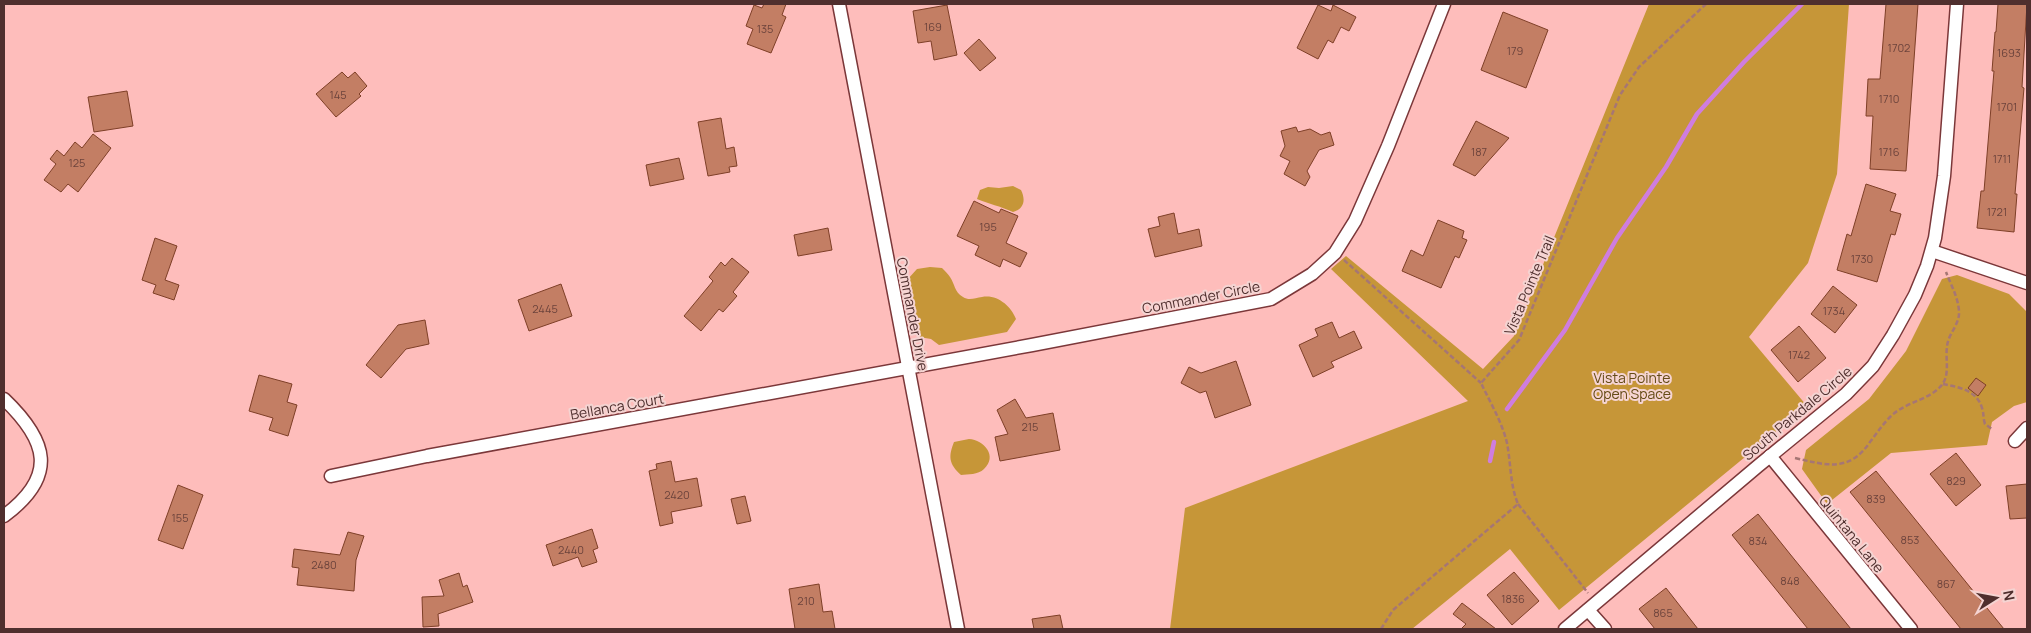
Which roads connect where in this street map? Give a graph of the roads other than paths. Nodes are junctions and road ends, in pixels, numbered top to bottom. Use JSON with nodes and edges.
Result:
{"nodes":[{"id":1,"x":839,"y":4,"type":"edge"},
{"id":2,"x":1444,"y":4,"type":"edge"},
{"id":3,"x":1957,"y":4,"type":"edge"},
{"id":4,"x":1932,"y":251,"type":"junction"},
{"id":5,"x":2027,"y":283,"type":"edge"},
{"id":6,"x":908,"y":368,"type":"junction"},
{"id":7,"x":4,"y":399,"type":"edge"},
{"id":8,"x":2027,"y":428,"type":"edge"},
{"id":9,"x":2015,"y":441,"type":"dead end"},
{"id":10,"x":1770,"y":456,"type":"junction"},
{"id":11,"x":331,"y":476,"type":"dead end"},
{"id":12,"x":4,"y":516,"type":"edge"},
{"id":13,"x":1588,"y":610,"type":"junction"},
{"id":14,"x":958,"y":629,"type":"edge"},
{"id":15,"x":1565,"y":629,"type":"edge"},
{"id":16,"x":1605,"y":629,"type":"edge"},
{"id":17,"x":1910,"y":629,"type":"edge"}],
"edges":[{"from":1,"to":6,"type":"street","name":"Commander Drive"},
{"from":2,"to":6,"type":"street","name":"Commander Circle"},
{"from":3,"to":4,"type":"street","name":"South Parkdale Circle"},
{"from":4,"to":5,"type":"street"},
{"from":4,"to":10,"type":"street","name":"South Parkdale Circle"},
{"from":6,"to":11,"type":"street","name":"Bellanca Court"},
{"from":6,"to":14,"type":"street","name":"Commander Drive"},
{"from":7,"to":12,"type":"street"},
{"from":8,"to":9,"type":"street"},
{"from":10,"to":13,"type":"street","name":"South Parkdale Circle"},
{"from":10,"to":17,"type":"street","name":"Quintana Lane"},
{"from":13,"to":15,"type":"street","name":"South Parkdale Circle"},
{"from":13,"to":16,"type":"street"}]}
